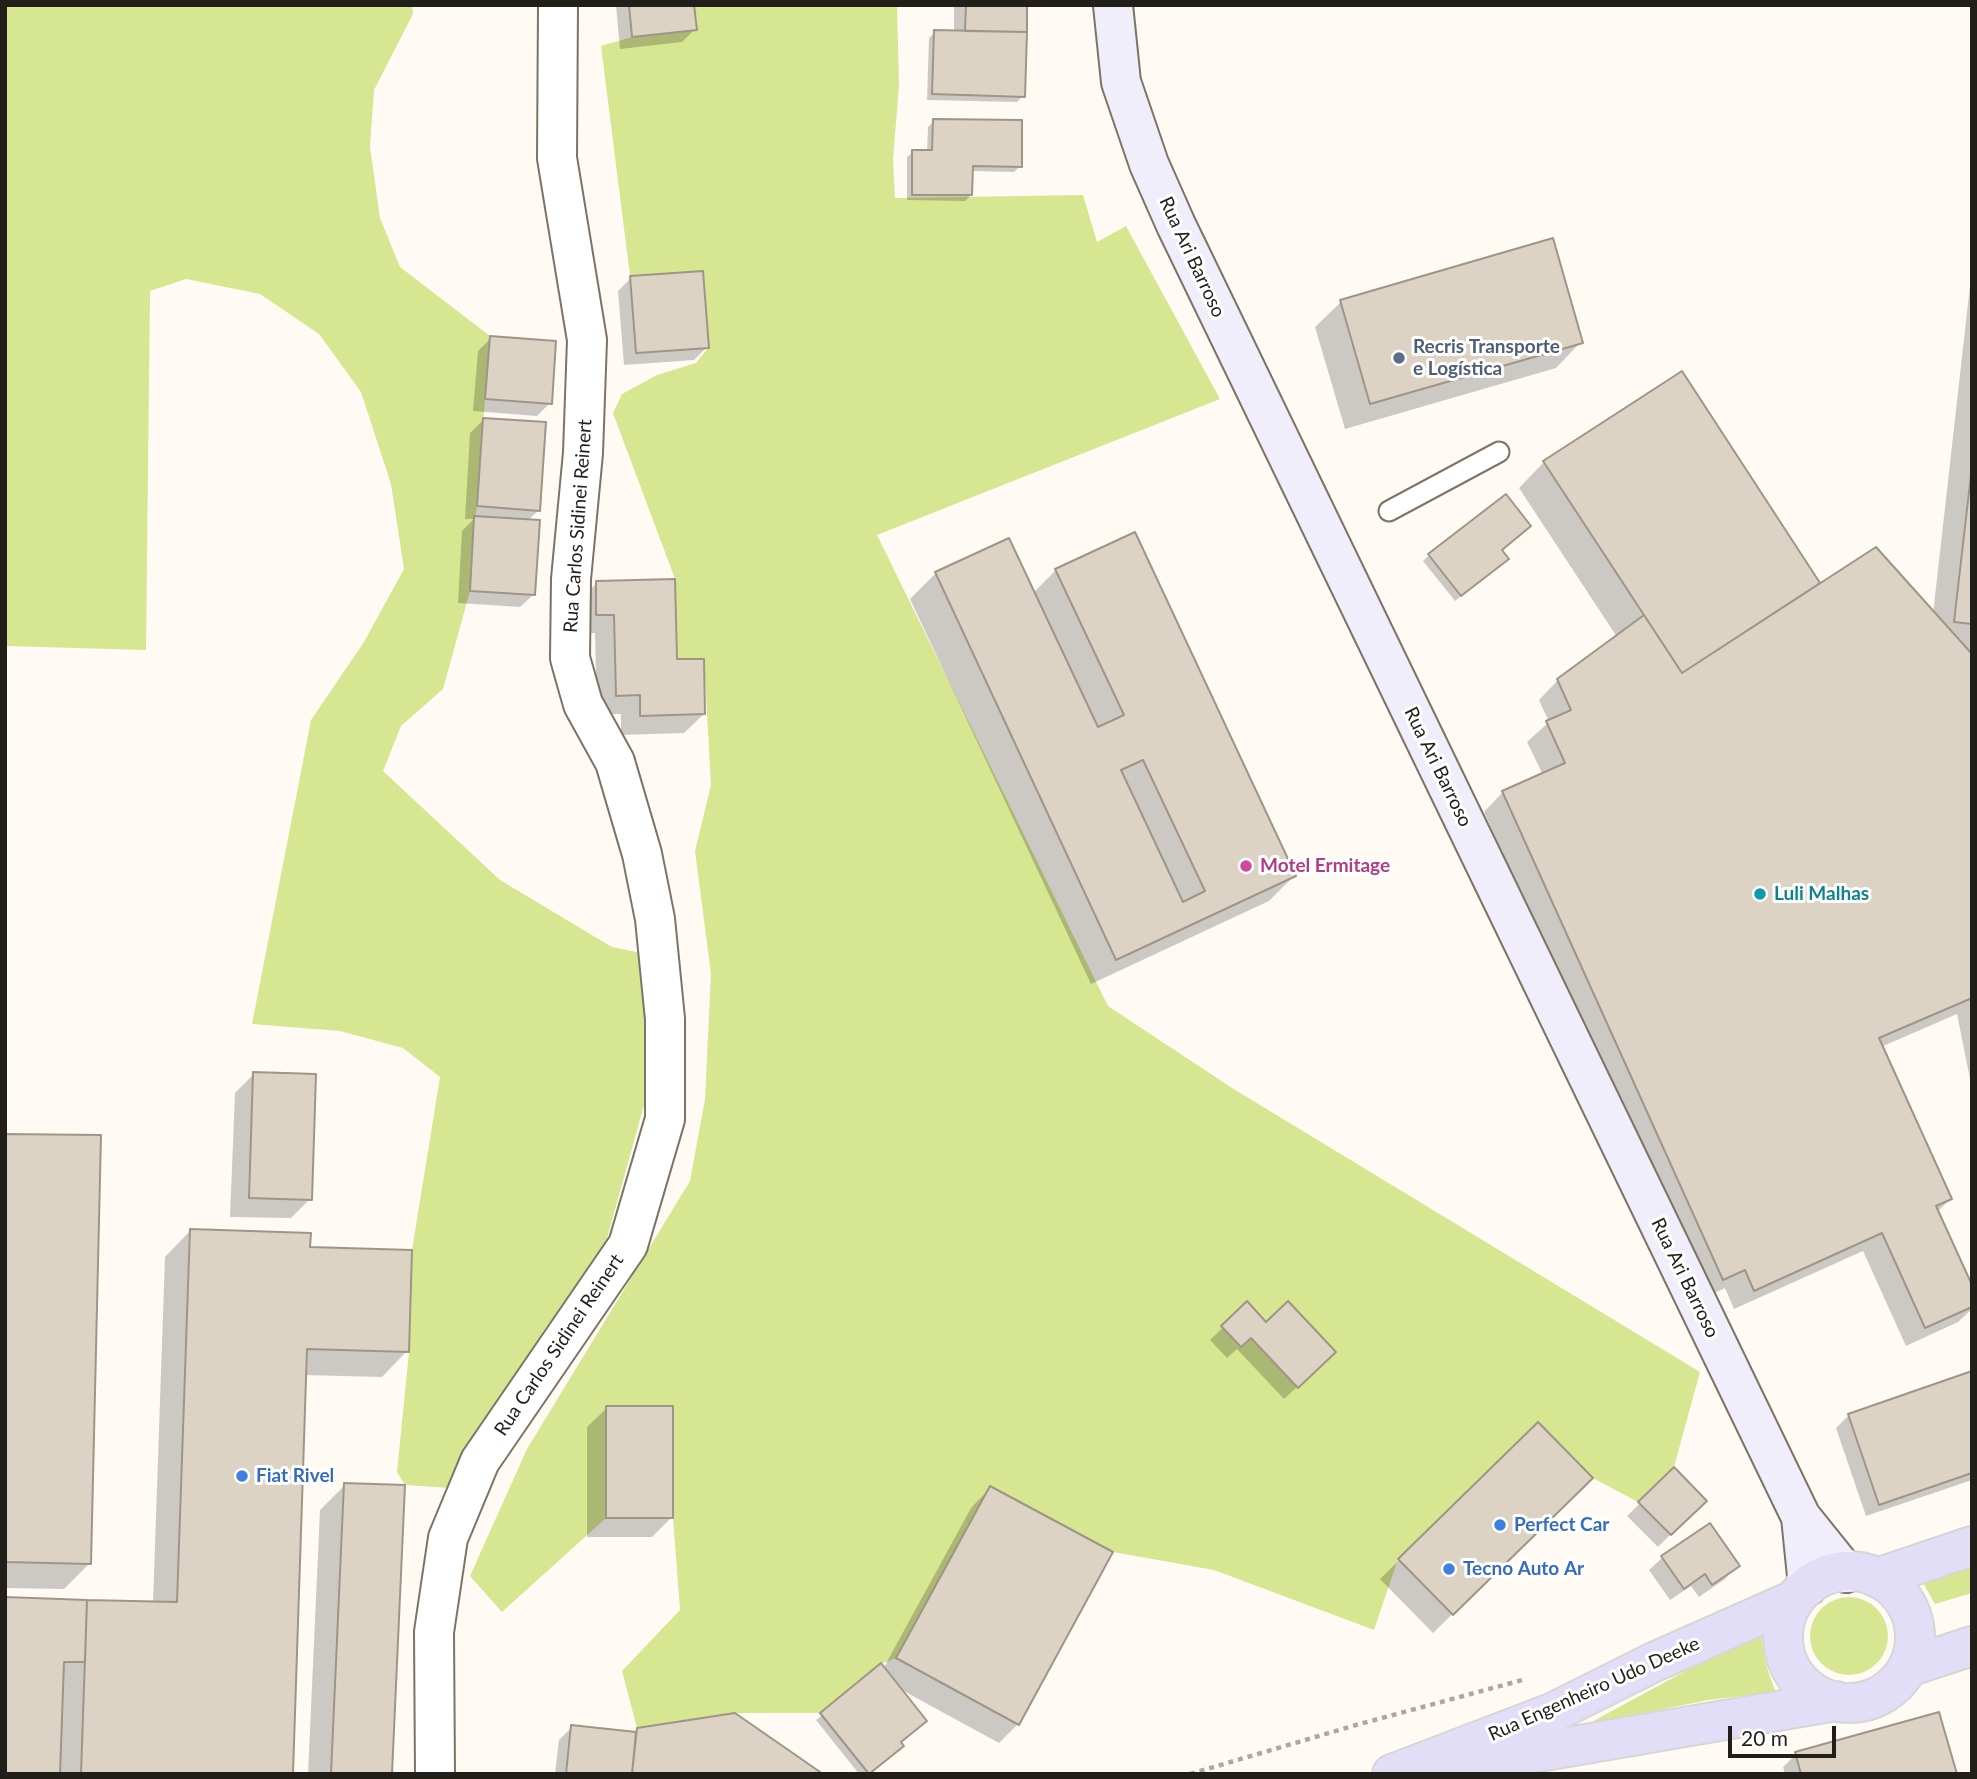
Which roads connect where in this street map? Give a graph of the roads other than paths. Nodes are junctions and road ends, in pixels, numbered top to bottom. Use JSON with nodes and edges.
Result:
{"nodes":[{"id":1,"x":558,"y":5,"type":"edge"},
{"id":2,"x":1113,"y":5,"type":"edge"},
{"id":3,"x":1499,"y":452,"type":"dead end"},
{"id":4,"x":1389,"y":511,"type":"dead end"},
{"id":5,"x":1801,"y":1517,"type":"junction"},
{"id":6,"x":1972,"y":1546,"type":"edge"},
{"id":7,"x":1862,"y":1575,"type":"junction"},
{"id":8,"x":1801,"y":1593,"type":"junction"},
{"id":9,"x":1965,"y":1652,"type":"edge"},
{"id":10,"x":1911,"y":1666,"type":"junction"},
{"id":11,"x":1836,"y":1701,"type":"junction"},
{"id":12,"x":435,"y":1774,"type":"edge"},
{"id":13,"x":1392,"y":1774,"type":"edge"},
{"id":14,"x":1407,"y":1774,"type":"edge"}],
"edges":[{"from":1,"to":12,"type":"street","name":"Rua Carlos Sidinei Reinert"},
{"from":2,"to":5,"type":"street","name":"Rua Ari Barroso"},
{"from":3,"to":4,"type":"lane"},
{"from":5,"to":7,"type":"street","name":"Rua Ari Barroso"},
{"from":5,"to":8,"type":"street","name":"Rua Ari Barroso"},
{"from":6,"to":7,"type":"main road"},
{"from":7,"to":8,"type":"main road"},
{"from":7,"to":10,"type":"main road"},
{"from":8,"to":11,"type":"main road"},
{"from":8,"to":13,"type":"main road","name":"Rua Engenheiro Udo Deeke"},
{"from":9,"to":10,"type":"main road"},
{"from":10,"to":11,"type":"main road"},
{"from":11,"to":14,"type":"main road","name":"Rua Engenheiro Udo Deeke"}]}
